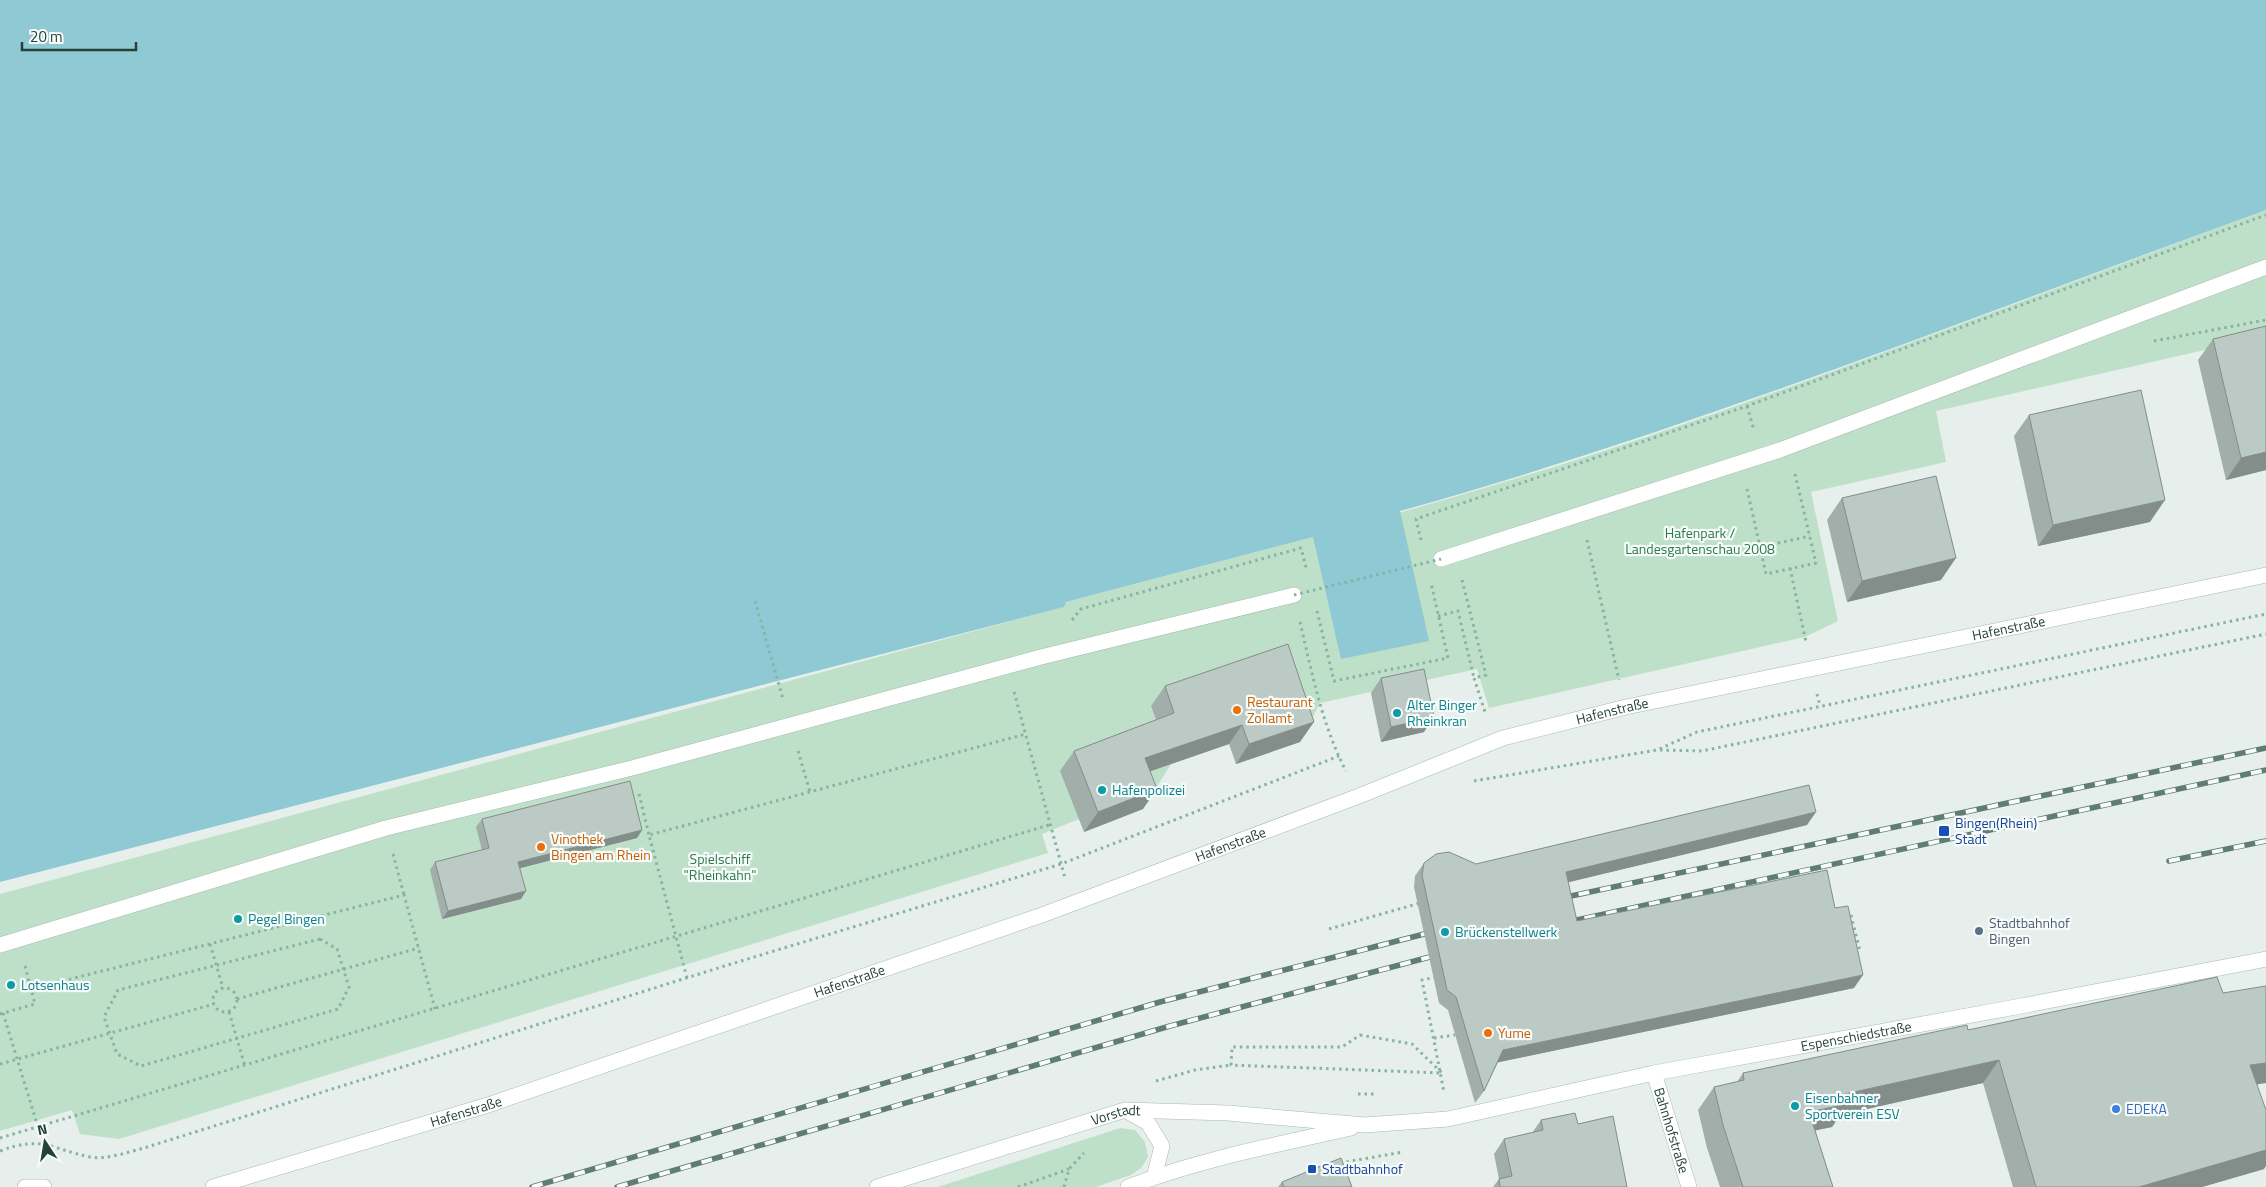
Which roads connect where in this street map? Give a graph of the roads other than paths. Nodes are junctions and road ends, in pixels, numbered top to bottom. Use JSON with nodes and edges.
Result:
{"nodes":[{"id":1,"x":2266,"y":267,"type":"edge"},
{"id":2,"x":1448,"y":557,"type":"road end"},
{"id":3,"x":2266,"y":575,"type":"edge"},
{"id":4,"x":1295,"y":600,"type":"road end"},
{"id":5,"x":0,"y":945,"type":"edge"},
{"id":6,"x":2266,"y":959,"type":"edge"},
{"id":7,"x":1654,"y":1073,"type":"junction"},
{"id":8,"x":1125,"y":1110,"type":"junction"},
{"id":9,"x":1448,"y":1119,"type":"joint"},
{"id":10,"x":1365,"y":1125,"type":"junction"},
{"id":11,"x":1154,"y":1176,"type":"junction"},
{"id":12,"x":25,"y":1187,"type":"edge"},
{"id":13,"x":44,"y":1187,"type":"edge"},
{"id":14,"x":213,"y":1187,"type":"edge"},
{"id":15,"x":877,"y":1187,"type":"edge"},
{"id":16,"x":1128,"y":1187,"type":"edge"},
{"id":17,"x":1689,"y":1187,"type":"edge"}],
"edges":[{"from":1,"to":2,"type":"street"},
{"from":3,"to":14,"type":"street","name":"Hafenstraße"},
{"from":4,"to":5,"type":"street"},
{"from":6,"to":7,"type":"street","name":"Espenschiedstraße"},
{"from":7,"to":9,"type":"street","name":"Espenschiedstraße"},
{"from":7,"to":17,"type":"street","name":"Bahnhofstraße"},
{"from":8,"to":10,"type":"street","name":"Vorstadt"},
{"from":8,"to":11,"type":"street"},
{"from":8,"to":15,"type":"street","name":"Vorstadt"},
{"from":9,"to":10,"type":"street","name":"Vorstadt"},
{"from":10,"to":11,"type":"street","name":"Vorstadt"},
{"from":11,"to":16,"type":"street","name":"Vorstadt"},
{"from":12,"to":13,"type":"street"}]}
